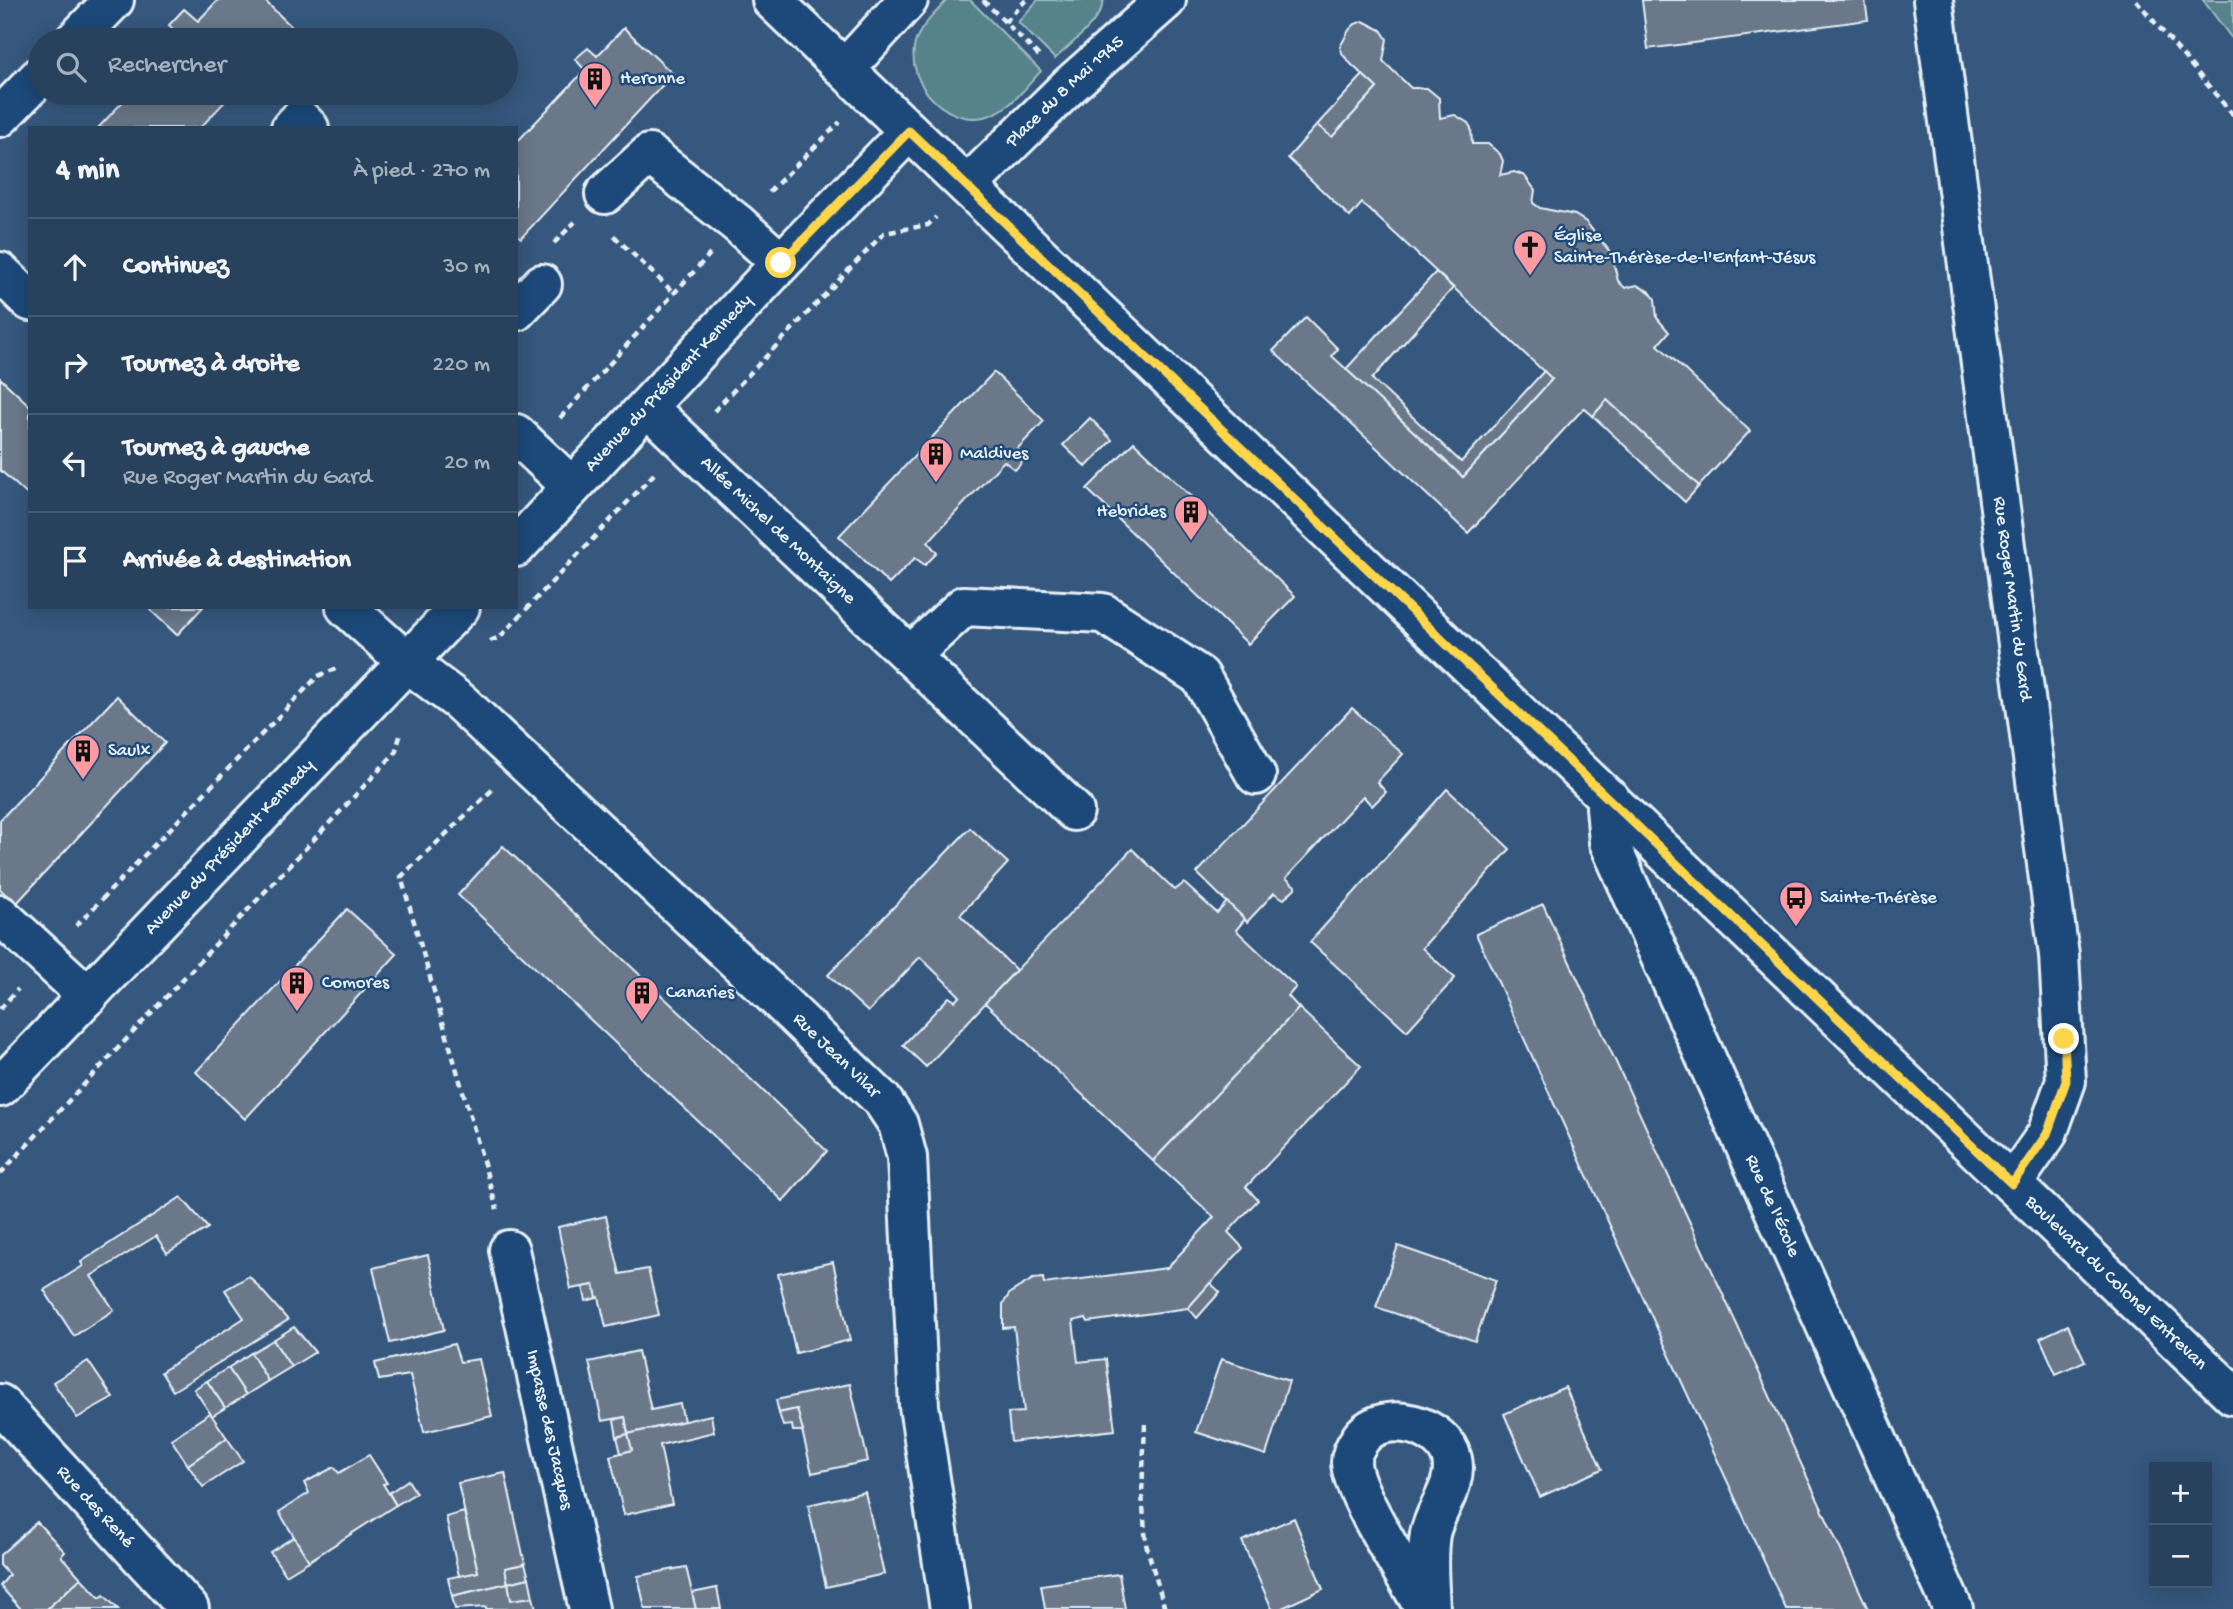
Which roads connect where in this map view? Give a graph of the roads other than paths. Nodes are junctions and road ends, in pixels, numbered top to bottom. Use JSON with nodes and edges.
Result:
{"nodes":[{"id":1,"x":772,"y":0,"type":"edge"},
{"id":2,"x":908,"y":0,"type":"edge"},
{"id":3,"x":1166,"y":0,"type":"edge"},
{"id":4,"x":1933,"y":0,"type":"edge"},
{"id":5,"x":107,"y":2,"type":"edge"},
{"id":6,"x":85,"y":28,"type":"edge"},
{"id":7,"x":857,"y":81,"type":"junction"},
{"id":8,"x":28,"y":88,"type":"edge"},
{"id":9,"x":0,"y":117,"type":"edge"},
{"id":10,"x":909,"y":131,"type":"junction"},
{"id":11,"x":967,"y":186,"type":"junction"},
{"id":12,"x":597,"y":214,"type":"road end"},
{"id":13,"x":781,"y":263,"type":"junction"},
{"id":14,"x":0,"y":272,"type":"edge"},
{"id":15,"x":542,"y":284,"type":"road end"},
{"id":16,"x":28,"y":298,"type":"edge"},
{"id":17,"x":518,"y":309,"type":"edge"},
{"id":18,"x":648,"y":407,"type":"junction"},
{"id":19,"x":524,"y":441,"type":"edge"},
{"id":20,"x":572,"y":488,"type":"junction"},
{"id":21,"x":518,"y":545,"type":"edge"},
{"id":22,"x":348,"y":609,"type":"edge"},
{"id":23,"x":457,"y":609,"type":"edge"},
{"id":24,"x":394,"y":650,"type":"junction"},
{"id":25,"x":910,"y":656,"type":"junction"},
{"id":26,"x":1256,"y":775,"type":"dead end"},
{"id":27,"x":1610,"y":800,"type":"junction"},
{"id":28,"x":1074,"y":811,"type":"dead end"},
{"id":29,"x":0,"y":915,"type":"edge"},
{"id":30,"x":88,"y":996,"type":"junction"},
{"id":31,"x":0,"y":1087,"type":"edge"},
{"id":32,"x":2012,"y":1184,"type":"junction"},
{"id":33,"x":509,"y":1250,"type":"road end"},
{"id":34,"x":2233,"y":1395,"type":"edge"},
{"id":35,"x":0,"y":1404,"type":"edge"},
{"id":36,"x":189,"y":1609,"type":"edge"},
{"id":37,"x":589,"y":1609,"type":"edge"},
{"id":38,"x":950,"y":1609,"type":"edge"},
{"id":39,"x":1954,"y":1609,"type":"edge"}],
"edges":[{"from":1,"to":7,"type":"street","name":"Boulevard du Colonel Entrevan"},
{"from":2,"to":7,"type":"street"},
{"from":3,"to":11,"type":"street","name":"Place du 8 Mai 1945"},
{"from":4,"to":32,"type":"street","name":"Rue Roger Martin du Gard"},
{"from":5,"to":6,"type":"street"},
{"from":7,"to":10,"type":"street","name":"Boulevard du Colonel Entrevan"},
{"from":8,"to":9,"type":"street"},
{"from":10,"to":11,"type":"street","name":"Boulevard du Colonel Entrevan"},
{"from":10,"to":13,"type":"street","name":"Avenue du Président Kennedy"},
{"from":11,"to":27,"type":"street","name":"Boulevard du Colonel Entrevan"},
{"from":12,"to":13,"type":"street"},
{"from":13,"to":18,"type":"street","name":"Avenue du Président Kennedy"},
{"from":14,"to":16,"type":"street"},
{"from":15,"to":17,"type":"street"},
{"from":18,"to":20,"type":"street","name":"Avenue du Président Kennedy"},
{"from":18,"to":25,"type":"street","name":"Allée Michel de Montaigne"},
{"from":19,"to":20,"type":"street"},
{"from":20,"to":21,"type":"street","name":"Avenue du Président Kennedy"},
{"from":22,"to":24,"type":"street","name":"Rue Jean Vilar"},
{"from":23,"to":24,"type":"street","name":"Avenue du Président Kennedy"},
{"from":24,"to":30,"type":"street","name":"Avenue du Président Kennedy"},
{"from":24,"to":38,"type":"street","name":"Rue Jean Vilar"},
{"from":25,"to":26,"type":"street"},
{"from":25,"to":28,"type":"street","name":"Allée Michel de Montaigne"},
{"from":27,"to":32,"type":"street","name":"Boulevard du Colonel Entrevan"},
{"from":27,"to":39,"type":"street","name":"Rue de l'École"},
{"from":29,"to":30,"type":"street"},
{"from":30,"to":31,"type":"street","name":"Avenue du Président Kennedy"},
{"from":32,"to":34,"type":"street","name":"Boulevard du Colonel Entrevan"},
{"from":33,"to":37,"type":"street","name":"Impasse des Jacques"},
{"from":35,"to":36,"type":"street","name":"Rue des René"}]}
